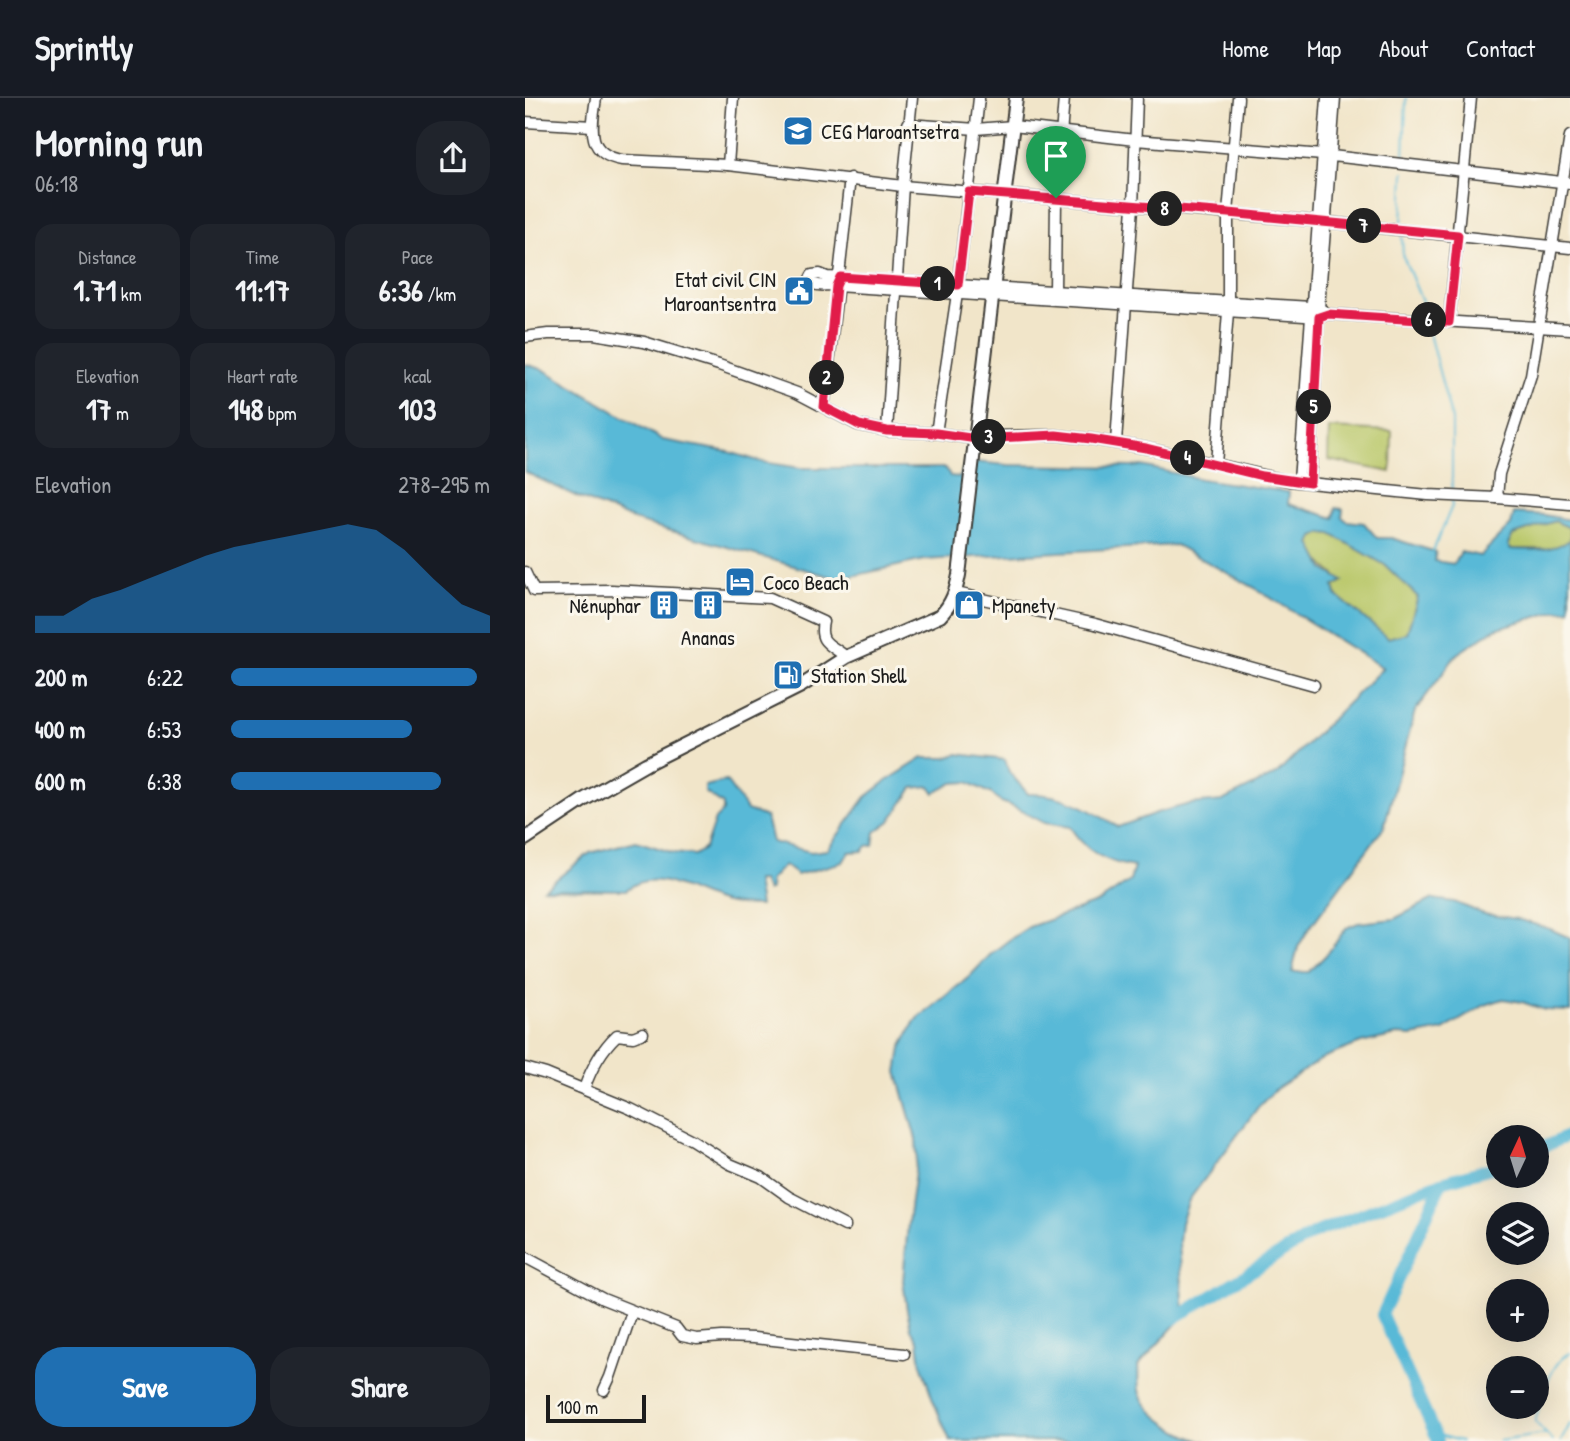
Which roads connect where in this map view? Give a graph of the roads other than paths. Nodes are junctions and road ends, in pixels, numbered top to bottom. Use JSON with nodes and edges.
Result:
{"nodes":[{"id":1,"x":596,"y":98,"type":"edge"},
{"id":2,"x":733,"y":98,"type":"edge"},
{"id":3,"x":912,"y":98,"type":"edge"},
{"id":4,"x":979,"y":98,"type":"edge"},
{"id":5,"x":1016,"y":98,"type":"edge"},
{"id":6,"x":1064,"y":98,"type":"edge"},
{"id":7,"x":1137,"y":98,"type":"edge"},
{"id":8,"x":1238,"y":98,"type":"edge"},
{"id":9,"x":1327,"y":98,"type":"edge"},
{"id":10,"x":1335,"y":98,"type":"edge"},
{"id":11,"x":1471,"y":98,"type":"edge"},
{"id":12,"x":525,"y":122,"type":"edge"},
{"id":13,"x":908,"y":124,"type":"junction"},
{"id":14,"x":592,"y":126,"type":"junction"},
{"id":15,"x":1013,"y":126,"type":"junction"},
{"id":16,"x":976,"y":129,"type":"junction"},
{"id":17,"x":1061,"y":131,"type":"junction"},
{"id":18,"x":1570,"y":136,"type":"edge"},
{"id":19,"x":1135,"y":139,"type":"junction"},
{"id":20,"x":1233,"y":147,"type":"junction"},
{"id":21,"x":1327,"y":156,"type":"junction"},
{"id":22,"x":729,"y":165,"type":"junction"},
{"id":23,"x":1464,"y":173,"type":"junction"},
{"id":24,"x":850,"y":178,"type":"junction"},
{"id":25,"x":1567,"y":182,"type":"edge"},
{"id":26,"x":903,"y":186,"type":"junction"},
{"id":27,"x":969,"y":192,"type":"junction"},
{"id":28,"x":1004,"y":194,"type":"junction"},
{"id":29,"x":1056,"y":198,"type":"junction"},
{"id":30,"x":1133,"y":207,"type":"junction"},
{"id":31,"x":1229,"y":213,"type":"junction"},
{"id":32,"x":1322,"y":221,"type":"junction"},
{"id":33,"x":1458,"y":235,"type":"junction"},
{"id":34,"x":1552,"y":246,"type":"junction"},
{"id":35,"x":1570,"y":248,"type":"edge"},
{"id":36,"x":838,"y":282,"type":"junction"},
{"id":37,"x":897,"y":285,"type":"junction"},
{"id":38,"x":957,"y":290,"type":"junction"},
{"id":39,"x":1055,"y":292,"type":"junction"},
{"id":40,"x":993,"y":293,"type":"junction"},
{"id":41,"x":1126,"y":302,"type":"junction"},
{"id":42,"x":1228,"y":307,"type":"junction"},
{"id":43,"x":1317,"y":313,"type":"junction"},
{"id":44,"x":1449,"y":322,"type":"junction"},
{"id":45,"x":1538,"y":327,"type":"junction"},
{"id":46,"x":1570,"y":330,"type":"edge"},
{"id":47,"x":525,"y":337,"type":"edge"},
{"id":48,"x":824,"y":407,"type":"junction"},
{"id":49,"x":887,"y":431,"type":"junction"},
{"id":50,"x":936,"y":433,"type":"junction"},
{"id":51,"x":977,"y":439,"type":"junction"},
{"id":52,"x":1116,"y":442,"type":"junction"},
{"id":53,"x":1216,"y":464,"type":"junction"},
{"id":54,"x":1304,"y":482,"type":"junction"},
{"id":55,"x":1497,"y":498,"type":"junction"},
{"id":56,"x":1570,"y":504,"type":"edge"},
{"id":57,"x":525,"y":572,"type":"edge"},
{"id":58,"x":956,"y":593,"type":"junction"},
{"id":59,"x":846,"y":657,"type":"junction"},
{"id":60,"x":1314,"y":685,"type":"dead end"},
{"id":61,"x":525,"y":839,"type":"edge"},
{"id":62,"x":643,"y":1033,"type":"dead end"},
{"id":63,"x":525,"y":1068,"type":"edge"},
{"id":64,"x":584,"y":1089,"type":"junction"},
{"id":65,"x":845,"y":1226,"type":"dead end"},
{"id":66,"x":525,"y":1257,"type":"edge"},
{"id":67,"x":632,"y":1312,"type":"junction"},
{"id":68,"x":904,"y":1354,"type":"dead end"},
{"id":69,"x":604,"y":1390,"type":"dead end"}],
"edges":[{"from":1,"to":14,"type":"street"},
{"from":2,"to":22,"type":"street"},
{"from":3,"to":13,"type":"street"},
{"from":4,"to":16,"type":"street"},
{"from":5,"to":15,"type":"main road"},
{"from":6,"to":17,"type":"street"},
{"from":7,"to":19,"type":"street"},
{"from":8,"to":20,"type":"street"},
{"from":9,"to":21,"type":"street"},
{"from":10,"to":21,"type":"street"},
{"from":11,"to":23,"type":"street"},
{"from":12,"to":14,"type":"street"},
{"from":13,"to":16,"type":"street"},
{"from":13,"to":26,"type":"street"},
{"from":14,"to":22,"type":"street"},
{"from":15,"to":16,"type":"street"},
{"from":15,"to":17,"type":"street"},
{"from":15,"to":28,"type":"main road"},
{"from":16,"to":27,"type":"street"},
{"from":17,"to":19,"type":"street"},
{"from":17,"to":29,"type":"street"},
{"from":18,"to":25,"type":"street"},
{"from":19,"to":20,"type":"street"},
{"from":19,"to":30,"type":"street"},
{"from":20,"to":21,"type":"street"},
{"from":20,"to":31,"type":"street"},
{"from":21,"to":23,"type":"street"},
{"from":21,"to":32,"type":"street"},
{"from":22,"to":24,"type":"street"},
{"from":23,"to":25,"type":"street"},
{"from":23,"to":33,"type":"street"},
{"from":24,"to":26,"type":"street"},
{"from":24,"to":36,"type":"street"},
{"from":25,"to":34,"type":"street"},
{"from":26,"to":27,"type":"street"},
{"from":26,"to":37,"type":"street"},
{"from":27,"to":28,"type":"street"},
{"from":27,"to":38,"type":"street"},
{"from":28,"to":29,"type":"street"},
{"from":28,"to":40,"type":"main road"},
{"from":29,"to":30,"type":"street"},
{"from":29,"to":39,"type":"street"},
{"from":30,"to":31,"type":"street"},
{"from":30,"to":41,"type":"street"},
{"from":31,"to":32,"type":"street"},
{"from":31,"to":42,"type":"street"},
{"from":32,"to":33,"type":"street"},
{"from":32,"to":43,"type":"street"},
{"from":33,"to":34,"type":"street"},
{"from":33,"to":44,"type":"street"},
{"from":34,"to":35,"type":"street"},
{"from":34,"to":45,"type":"street"},
{"from":36,"to":37,"type":"street"},
{"from":36,"to":48,"type":"street"},
{"from":37,"to":38,"type":"street"},
{"from":37,"to":49,"type":"street"},
{"from":38,"to":40,"type":"street"},
{"from":38,"to":50,"type":"street"},
{"from":39,"to":40,"type":"street"},
{"from":39,"to":41,"type":"street"},
{"from":40,"to":41,"type":"street"},
{"from":40,"to":51,"type":"main road"},
{"from":41,"to":42,"type":"street"},
{"from":41,"to":52,"type":"street"},
{"from":42,"to":43,"type":"street"},
{"from":42,"to":53,"type":"street"},
{"from":43,"to":44,"type":"street"},
{"from":43,"to":54,"type":"street"},
{"from":44,"to":45,"type":"street"},
{"from":45,"to":46,"type":"street"},
{"from":45,"to":55,"type":"street"},
{"from":47,"to":48,"type":"street"},
{"from":48,"to":49,"type":"street"},
{"from":49,"to":50,"type":"street"},
{"from":50,"to":51,"type":"street"},
{"from":51,"to":52,"type":"street"},
{"from":51,"to":58,"type":"main road"},
{"from":52,"to":53,"type":"street"},
{"from":53,"to":54,"type":"street"},
{"from":54,"to":55,"type":"street"},
{"from":55,"to":56,"type":"street"},
{"from":57,"to":59,"type":"street"},
{"from":58,"to":59,"type":"main road"},
{"from":58,"to":60,"type":"street"},
{"from":59,"to":61,"type":"main road"},
{"from":62,"to":64,"type":"street"},
{"from":63,"to":64,"type":"street"},
{"from":64,"to":65,"type":"street"},
{"from":66,"to":67,"type":"street"},
{"from":67,"to":68,"type":"street"},
{"from":67,"to":69,"type":"street"}]}
